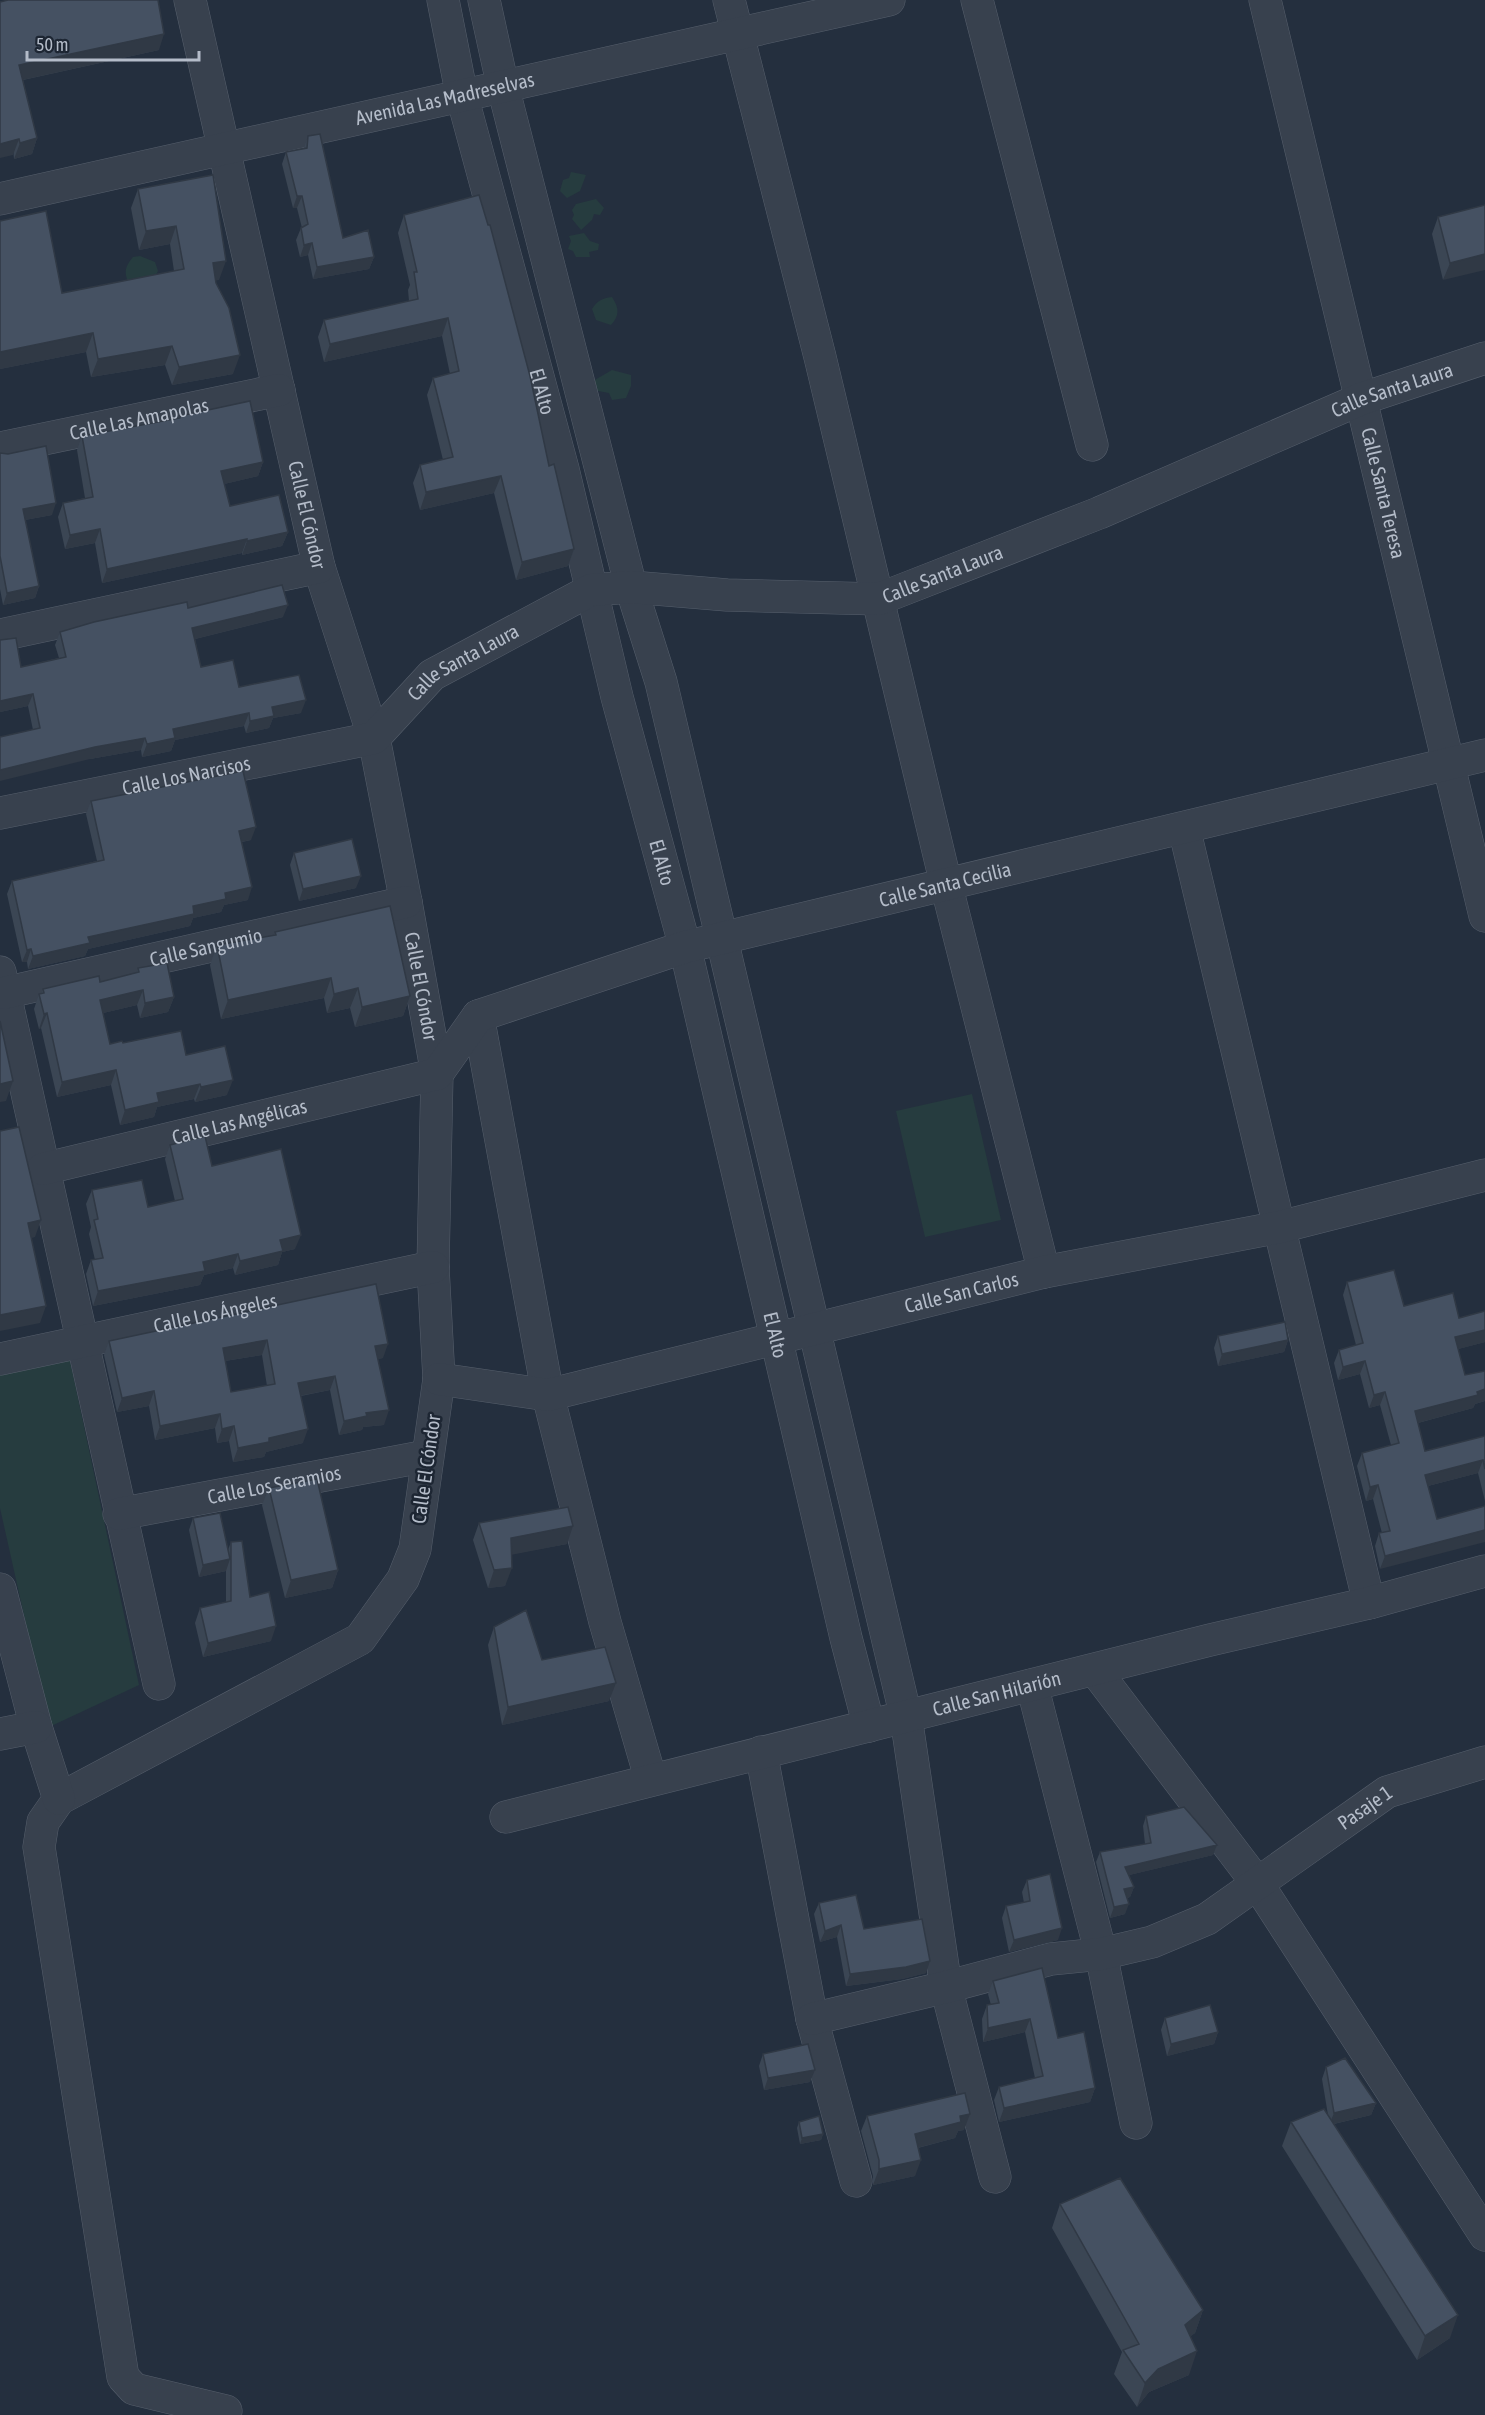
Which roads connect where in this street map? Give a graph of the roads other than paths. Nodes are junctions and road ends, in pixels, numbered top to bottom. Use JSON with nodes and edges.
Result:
{"nodes":[{"id":1,"x":190,"y":0,"type":"edge"},
{"id":2,"x":443,"y":0,"type":"edge"},
{"id":3,"x":484,"y":0,"type":"edge"},
{"id":4,"x":729,"y":0,"type":"edge"},
{"id":5,"x":889,"y":0,"type":"edge"},
{"id":6,"x":976,"y":0,"type":"edge"},
{"id":7,"x":1266,"y":0,"type":"edge"},
{"id":8,"x":737,"y":34,"type":"junction"},
{"id":9,"x":504,"y":87,"type":"junction"},
{"id":10,"x":462,"y":96,"type":"junction"},
{"id":11,"x":224,"y":146,"type":"junction"},
{"id":12,"x":0,"y":199,"type":"edge"},
{"id":13,"x":1485,"y":358,"type":"edge"},
{"id":14,"x":279,"y":390,"type":"junction"},
{"id":15,"x":1361,"y":399,"type":"junction"},
{"id":16,"x":1092,"y":445,"type":"dead end"},
{"id":17,"x":0,"y":448,"type":"edge"},
{"id":18,"x":319,"y":567,"type":"junction"},
{"id":19,"x":630,"y":587,"type":"junction"},
{"id":20,"x":591,"y":590,"type":"junction"},
{"id":21,"x":879,"y":599,"type":"junction"},
{"id":22,"x":0,"y":635,"type":"edge"},
{"id":23,"x":374,"y":738,"type":"junction"},
{"id":24,"x":1485,"y":755,"type":"edge"},
{"id":25,"x":1449,"y":764,"type":"junction"},
{"id":26,"x":0,"y":813,"type":"edge"},
{"id":27,"x":1184,"y":828,"type":"junction"},
{"id":28,"x":946,"y":884,"type":"junction"},
{"id":29,"x":406,"y":902,"type":"junction"},
{"id":30,"x":1485,"y":916,"type":"edge"},
{"id":31,"x":722,"y":938,"type":"junction"},
{"id":32,"x":685,"y":947,"type":"junction"},
{"id":33,"x":2,"y":982,"type":"edge"},
{"id":34,"x":478,"y":1016,"type":"junction"},
{"id":35,"x":437,"y":1074,"type":"junction"},
{"id":36,"x":43,"y":1169,"type":"junction"},
{"id":37,"x":1485,"y":1175,"type":"edge"},
{"id":38,"x":1280,"y":1227,"type":"junction"},
{"id":39,"x":432,"y":1267,"type":"junction"},
{"id":40,"x":1044,"y":1272,"type":"junction"},
{"id":41,"x":814,"y":1331,"type":"junction"},
{"id":42,"x":81,"y":1340,"type":"junction"},
{"id":43,"x":777,"y":1340,"type":"junction"},
{"id":44,"x":0,"y":1359,"type":"edge"},
{"id":45,"x":439,"y":1379,"type":"junction"},
{"id":46,"x":548,"y":1395,"type":"junction"},
{"id":47,"x":427,"y":1456,"type":"junction"},
{"id":48,"x":119,"y":1514,"type":"junction"},
{"id":49,"x":1485,"y":1571,"type":"edge"},
{"id":50,"x":0,"y":1588,"type":"edge"},
{"id":51,"x":1369,"y":1603,"type":"junction"},
{"id":52,"x":1095,"y":1670,"type":"junction"},
{"id":53,"x":159,"y":1684,"type":"dead end"},
{"id":54,"x":1032,"y":1685,"type":"junction"},
{"id":55,"x":906,"y":1717,"type":"junction"},
{"id":56,"x":869,"y":1726,"type":"junction"},
{"id":57,"x":36,"y":1727,"type":"junction"},
{"id":58,"x":0,"y":1734,"type":"edge"},
{"id":59,"x":761,"y":1752,"type":"junction"},
{"id":60,"x":1485,"y":1762,"type":"edge"},
{"id":61,"x":651,"y":1780,"type":"junction"},
{"id":62,"x":59,"y":1798,"type":"junction"},
{"id":63,"x":506,"y":1817,"type":"dead end"},
{"id":64,"x":1257,"y":1884,"type":"junction"},
{"id":65,"x":1101,"y":1954,"type":"junction"},
{"id":66,"x":946,"y":1987,"type":"junction"},
{"id":67,"x":812,"y":2019,"type":"junction"},
{"id":68,"x":1136,"y":2123,"type":"dead end"},
{"id":69,"x":995,"y":2177,"type":"dead end"},
{"id":70,"x":856,"y":2181,"type":"dead end"},
{"id":71,"x":1485,"y":2235,"type":"edge"},
{"id":72,"x":226,"y":2411,"type":"dead end"}],
"edges":[{"from":1,"to":11,"type":"street","name":"Calle El Cóndor"},
{"from":2,"to":10,"type":"street","name":"El Alto"},
{"from":3,"to":9,"type":"street","name":"El Alto"},
{"from":4,"to":8,"type":"street"},
{"from":5,"to":8,"type":"street","name":"Avenida Las Madreselvas"},
{"from":6,"to":16,"type":"street"},
{"from":7,"to":15,"type":"street","name":"Calle Santa Teresa"},
{"from":8,"to":9,"type":"street","name":"Avenida Las Madreselvas"},
{"from":8,"to":21,"type":"street"},
{"from":9,"to":10,"type":"street","name":"Avenida Las Madreselvas"},
{"from":9,"to":19,"type":"street","name":"El Alto"},
{"from":10,"to":11,"type":"street","name":"Avenida Las Madreselvas"},
{"from":10,"to":20,"type":"street","name":"El Alto"},
{"from":11,"to":12,"type":"street","name":"Avenida Las Madreselvas"},
{"from":11,"to":14,"type":"street","name":"Calle El Cóndor"},
{"from":13,"to":15,"type":"street","name":"Calle Santa Laura"},
{"from":14,"to":17,"type":"street","name":"Calle Las Amapolas"},
{"from":14,"to":18,"type":"street","name":"Calle El Cóndor"},
{"from":15,"to":21,"type":"street","name":"Calle Santa Laura"},
{"from":15,"to":25,"type":"street","name":"Calle Santa Teresa"},
{"from":18,"to":22,"type":"street"},
{"from":18,"to":23,"type":"street","name":"Calle El Cóndor"},
{"from":19,"to":20,"type":"street","name":"Calle Santa Laura"},
{"from":19,"to":21,"type":"street","name":"Calle Santa Laura"},
{"from":19,"to":31,"type":"street","name":"El Alto"},
{"from":20,"to":23,"type":"street","name":"Calle Santa Laura"},
{"from":20,"to":32,"type":"street","name":"El Alto"},
{"from":21,"to":28,"type":"street"},
{"from":23,"to":26,"type":"street","name":"Calle Los Narcisos"},
{"from":23,"to":29,"type":"street","name":"Calle El Cóndor"},
{"from":24,"to":25,"type":"street","name":"Calle Santa Cecilia"},
{"from":25,"to":27,"type":"street","name":"Calle Santa Cecilia"},
{"from":25,"to":30,"type":"street","name":"Calle Santa Teresa"},
{"from":27,"to":28,"type":"street","name":"Calle Santa Cecilia"},
{"from":27,"to":38,"type":"street"},
{"from":28,"to":31,"type":"street","name":"Calle Santa Cecilia"},
{"from":28,"to":40,"type":"street"},
{"from":29,"to":33,"type":"street","name":"Calle Sangumio"},
{"from":29,"to":35,"type":"street","name":"Calle El Cóndor"},
{"from":31,"to":32,"type":"street","name":"Calle Santa Cecilia"},
{"from":31,"to":41,"type":"street","name":"El Alto"},
{"from":32,"to":34,"type":"street","name":"Calle Santa Cecilia"},
{"from":32,"to":43,"type":"street","name":"El Alto"},
{"from":33,"to":36,"type":"street"},
{"from":34,"to":35,"type":"street"},
{"from":34,"to":46,"type":"street"},
{"from":35,"to":36,"type":"street","name":"Calle Las Angélicas"},
{"from":35,"to":39,"type":"street","name":"Calle El Cóndor"},
{"from":36,"to":42,"type":"street"},
{"from":37,"to":38,"type":"street","name":"Calle San Carlos"},
{"from":38,"to":40,"type":"street","name":"Calle San Carlos"},
{"from":38,"to":51,"type":"street"},
{"from":39,"to":42,"type":"street","name":"Calle Los Ángeles"},
{"from":39,"to":45,"type":"street","name":"Calle El Cóndor"},
{"from":40,"to":41,"type":"street","name":"Calle San Carlos"},
{"from":41,"to":43,"type":"street","name":"Calle San Carlos"},
{"from":41,"to":55,"type":"street","name":"El Alto"},
{"from":42,"to":44,"type":"street","name":"Calle Los Ángeles"},
{"from":42,"to":48,"type":"street"},
{"from":43,"to":46,"type":"street","name":"Calle San Carlos"},
{"from":43,"to":56,"type":"street","name":"El Alto"},
{"from":45,"to":46,"type":"street","name":"Calle San Carlos"},
{"from":45,"to":47,"type":"street","name":"Calle El Cóndor"},
{"from":46,"to":61,"type":"street"},
{"from":47,"to":48,"type":"street","name":"Calle Los Seramios"},
{"from":47,"to":62,"type":"street","name":"Calle El Cóndor"},
{"from":48,"to":53,"type":"street"},
{"from":49,"to":51,"type":"street","name":"Calle San Hilarión"},
{"from":50,"to":57,"type":"street"},
{"from":51,"to":52,"type":"street","name":"Calle San Hilarión"},
{"from":52,"to":54,"type":"street","name":"Calle San Hilarión"},
{"from":52,"to":64,"type":"street"},
{"from":54,"to":55,"type":"street","name":"Calle San Hilarión"},
{"from":54,"to":65,"type":"street"},
{"from":55,"to":56,"type":"street","name":"Calle San Hilarión"},
{"from":55,"to":66,"type":"street","name":"El Alto"},
{"from":56,"to":59,"type":"street","name":"Calle San Hilarión"},
{"from":57,"to":58,"type":"street"},
{"from":57,"to":62,"type":"street"},
{"from":59,"to":61,"type":"street","name":"Calle San Hilarión"},
{"from":59,"to":67,"type":"street"},
{"from":60,"to":64,"type":"street","name":"Pasaje 1"},
{"from":61,"to":63,"type":"street","name":"Calle San Hilarión"},
{"from":62,"to":72,"type":"street"},
{"from":64,"to":65,"type":"street","name":"Pasaje 1"},
{"from":64,"to":71,"type":"street"},
{"from":65,"to":66,"type":"street","name":"Pasaje 1"},
{"from":65,"to":68,"type":"street"},
{"from":66,"to":67,"type":"street","name":"Pasaje 1"},
{"from":66,"to":69,"type":"street","name":"El Alto"},
{"from":67,"to":70,"type":"street"}]}
